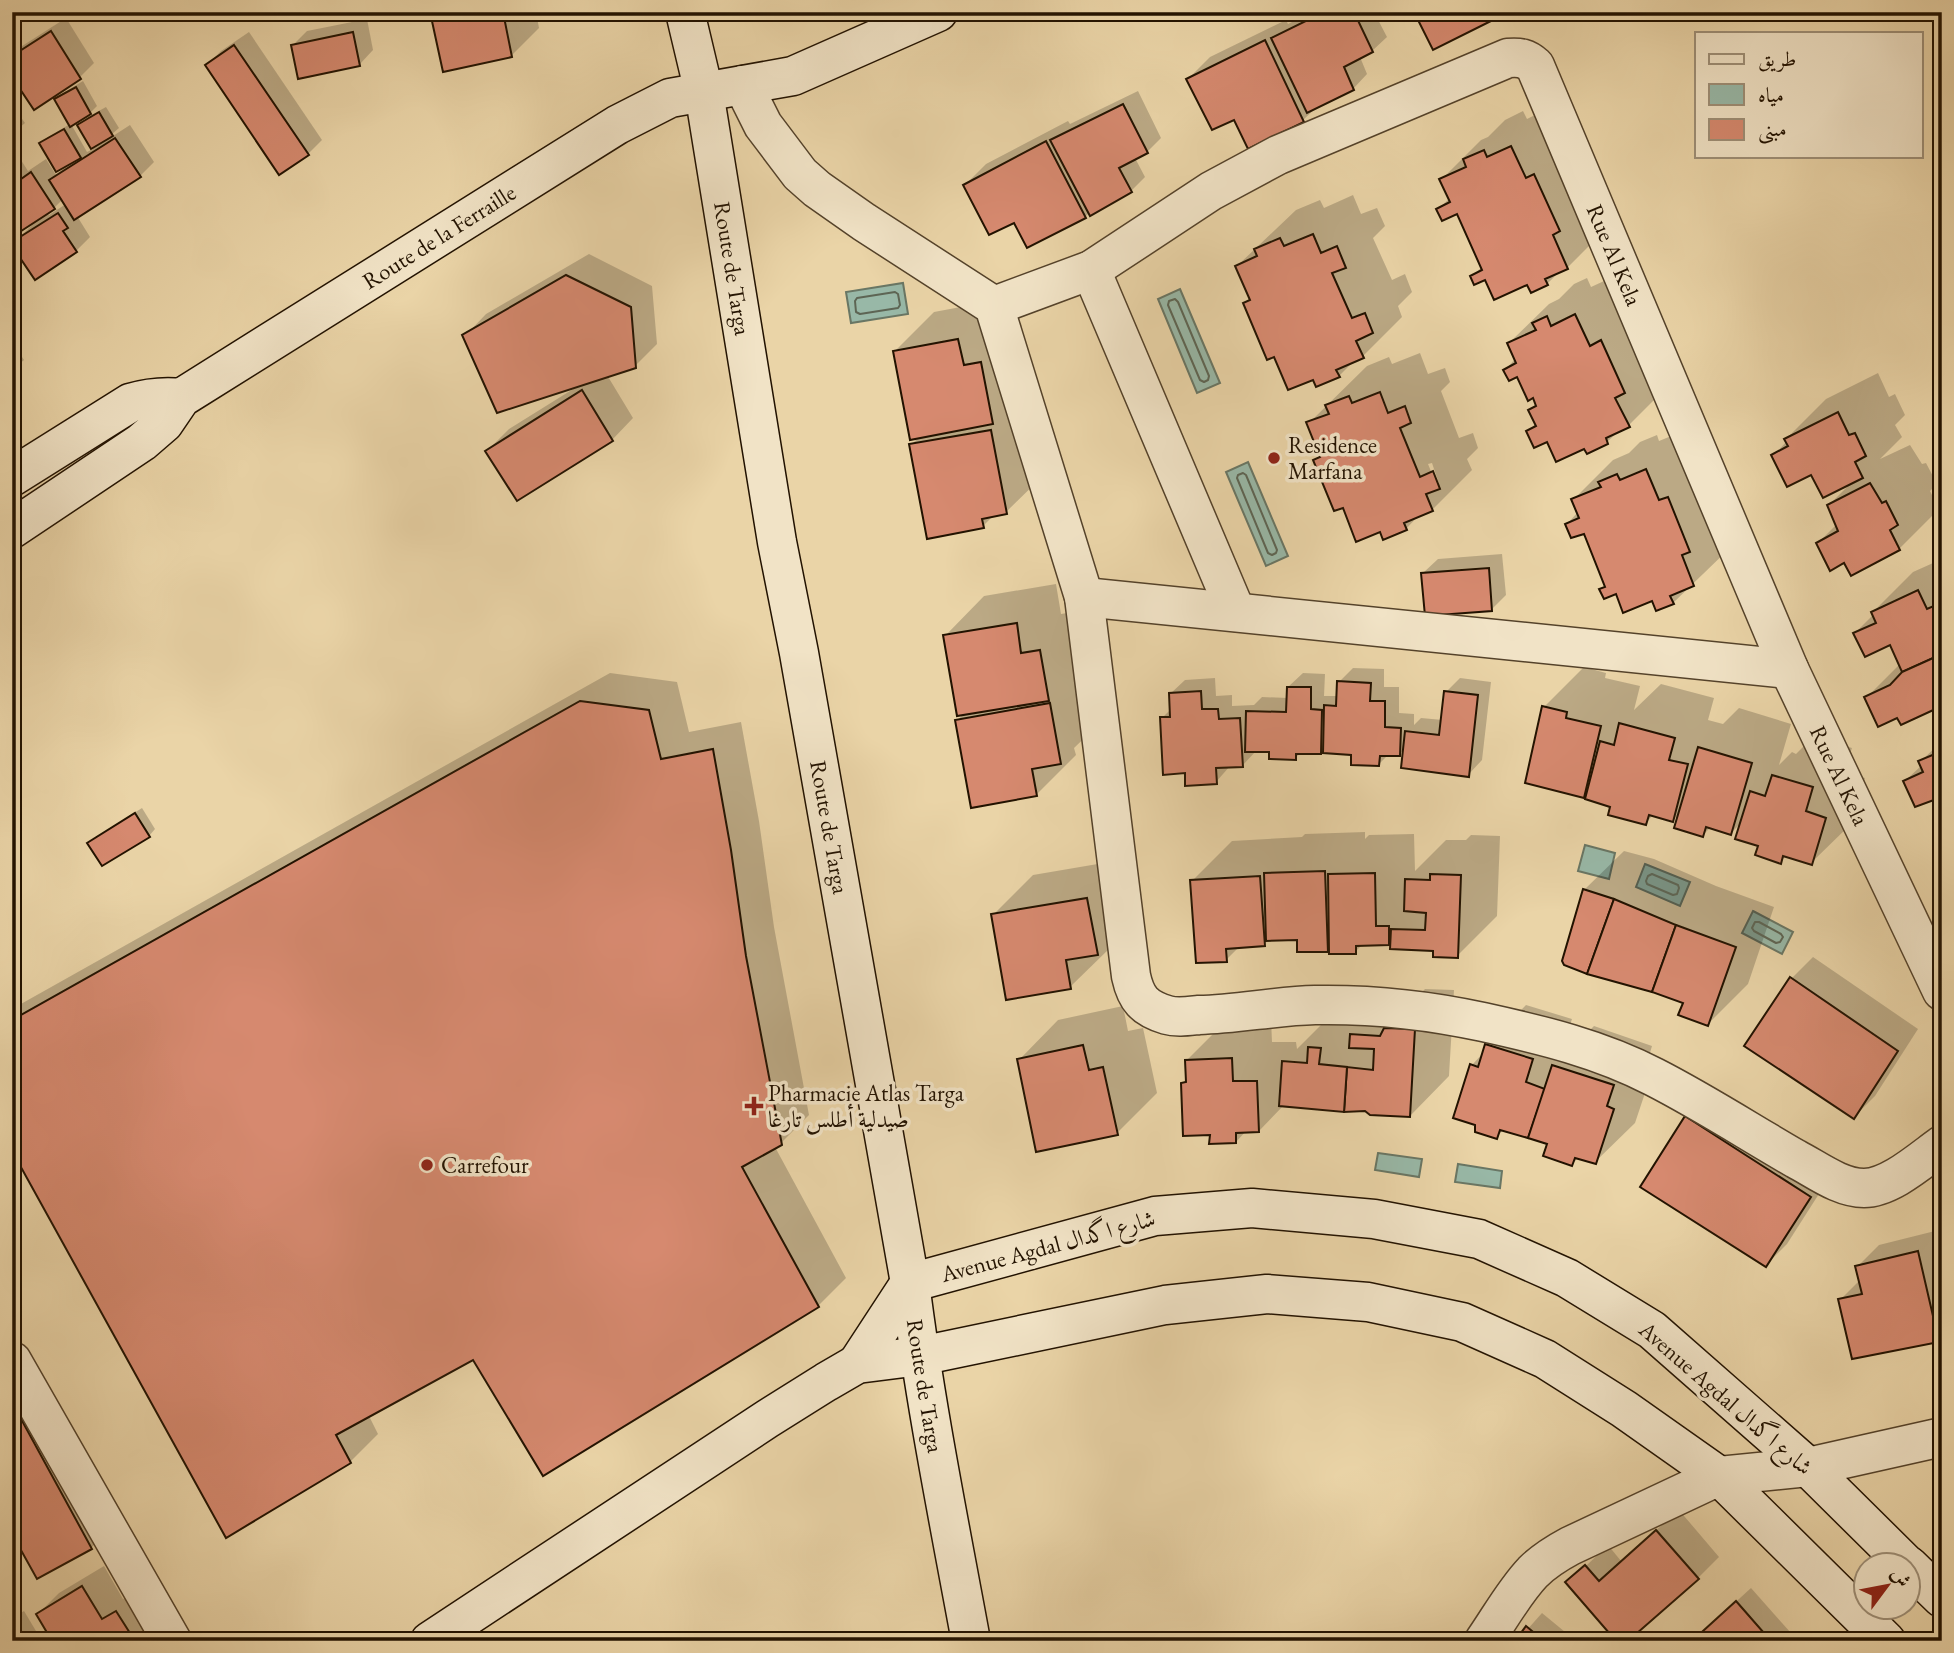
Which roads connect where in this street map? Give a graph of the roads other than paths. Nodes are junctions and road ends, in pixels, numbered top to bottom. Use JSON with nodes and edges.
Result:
{"nodes":[{"id":1,"x":685,"y":12,"type":"edge"},
{"id":2,"x":938,"y":12,"type":"edge"},
{"id":3,"x":743,"y":85,"type":"junction"},
{"id":4,"x":704,"y":92,"type":"junction"},
{"id":5,"x":1091,"y":270,"type":"junction"},
{"id":6,"x":994,"y":306,"type":"junction"},
{"id":7,"x":181,"y":398,"type":"junction"},
{"id":8,"x":12,"y":477,"type":"edge"},
{"id":9,"x":12,"y":528,"type":"edge"},
{"id":10,"x":1084,"y":597,"type":"junction"},
{"id":11,"x":1236,"y":612,"type":"junction"},
{"id":12,"x":1789,"y":668,"type":"junction"},
{"id":13,"x":1942,"y":991,"type":"edge"},
{"id":14,"x":1942,"y":1145,"type":"edge"},
{"id":15,"x":910,"y":1283,"type":"junction"},
{"id":16,"x":920,"y":1356,"type":"junction"},
{"id":17,"x":12,"y":1362,"type":"edge"},
{"id":18,"x":857,"y":1364,"type":"junction"},
{"id":19,"x":1942,"y":1437,"type":"edge"},
{"id":20,"x":1808,"y":1467,"type":"junction"},
{"id":21,"x":1719,"y":1476,"type":"junction"},
{"id":22,"x":1894,"y":1552,"type":"edge"},
{"id":23,"x":1923,"y":1580,"type":"edge"},
{"id":24,"x":1942,"y":1598,"type":"edge"},
{"id":25,"x":435,"y":1640,"type":"edge"},
{"id":26,"x":172,"y":1641,"type":"edge"},
{"id":27,"x":971,"y":1641,"type":"edge"},
{"id":28,"x":1484,"y":1641,"type":"edge"},
{"id":29,"x":1886,"y":1641,"type":"edge"}],
"edges":[{"from":1,"to":4,"type":"street","name":"Route de Targa"},
{"from":2,"to":3,"type":"street","name":"Route de la Ferraille"},
{"from":3,"to":4,"type":"street","name":"Route de la Ferraille"},
{"from":3,"to":6,"type":"street"},
{"from":4,"to":7,"type":"street","name":"Route de la Ferraille"},
{"from":4,"to":15,"type":"street","name":"Route de Targa"},
{"from":5,"to":6,"type":"street","name":"Rue Al Kela"},
{"from":5,"to":11,"type":"street"},
{"from":5,"to":12,"type":"street","name":"Rue Al Kela"},
{"from":6,"to":10,"type":"street"},
{"from":7,"to":8,"type":"street"},
{"from":7,"to":9,"type":"street","name":"Route de la Ferraille"},
{"from":10,"to":11,"type":"street"},
{"from":10,"to":14,"type":"street"},
{"from":11,"to":12,"type":"street"},
{"from":12,"to":13,"type":"street","name":"Rue Al Kela"},
{"from":15,"to":16,"type":"street","name":"Route de Targa"},
{"from":15,"to":18,"type":"street"},
{"from":15,"to":20,"type":"street","name":"Avenue Agdal شارع اگدال"},
{"from":16,"to":18,"type":"street"},
{"from":16,"to":21,"type":"street"},
{"from":16,"to":27,"type":"street","name":"Route de Targa"},
{"from":17,"to":26,"type":"street"},
{"from":18,"to":25,"type":"street"},
{"from":19,"to":20,"type":"street"},
{"from":20,"to":21,"type":"street"},
{"from":20,"to":22,"type":"street","name":"Avenue Agdal شارع اگدال"},
{"from":21,"to":28,"type":"street"},
{"from":21,"to":29,"type":"street"},
{"from":23,"to":24,"type":"street","name":"Avenue Agdal شارع اگدال"}]}
